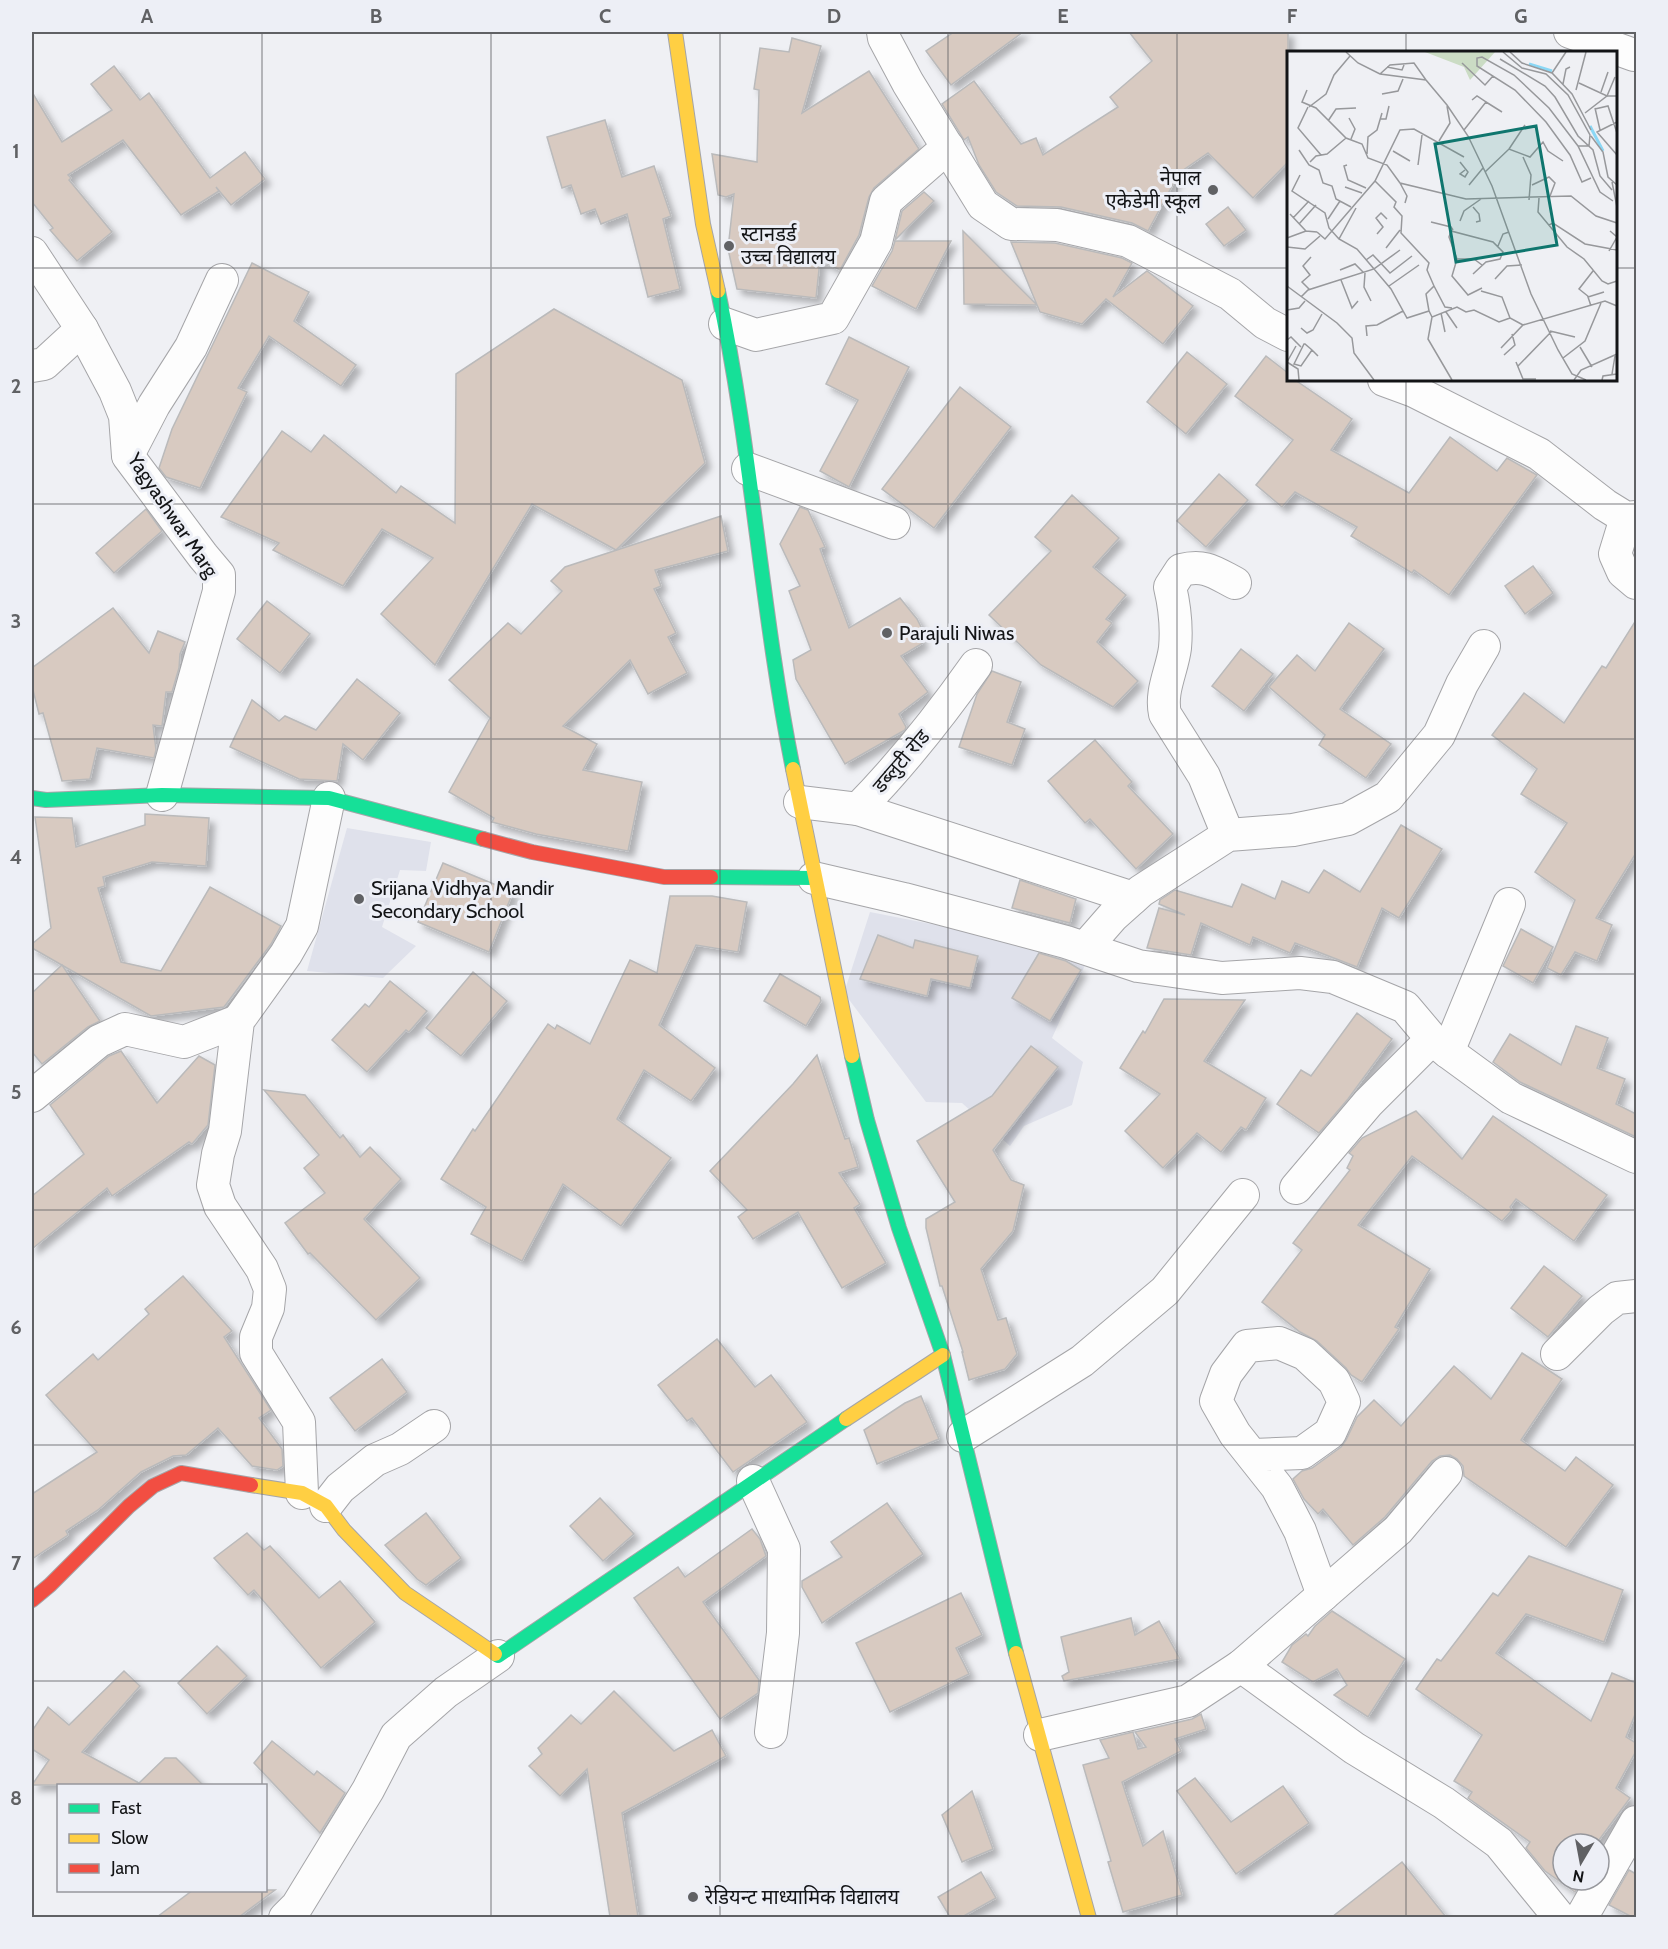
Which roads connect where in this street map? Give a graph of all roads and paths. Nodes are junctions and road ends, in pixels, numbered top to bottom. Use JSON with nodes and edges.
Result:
{"nodes":[{"id":1,"x":675,"y":32,"type":"edge"},
{"id":2,"x":883,"y":32,"type":"edge"},
{"id":3,"x":1570,"y":32,"type":"edge"},
{"id":4,"x":1636,"y":56,"type":"edge"},
{"id":5,"x":948,"y":147,"type":"junction"},
{"id":6,"x":32,"y":253,"type":"edge"},
{"id":7,"x":222,"y":280,"type":"dead end"},
{"id":8,"x":725,"y":324,"type":"junction"},
{"id":9,"x":82,"y":329,"type":"junction"},
{"id":10,"x":1287,"y":334,"type":"edge"},
{"id":11,"x":32,"y":366,"type":"edge"},
{"id":12,"x":1387,"y":381,"type":"edge"},
{"id":13,"x":128,"y":456,"type":"junction"},
{"id":14,"x":748,"y":469,"type":"junction"},
{"id":15,"x":1631,"y":518,"type":"edge"},
{"id":16,"x":894,"y":523,"type":"dead end"},
{"id":17,"x":1235,"y":583,"type":"dead end"},
{"id":18,"x":1636,"y":583,"type":"edge"},
{"id":19,"x":1484,"y":646,"type":"dead end"},
{"id":20,"x":976,"y":664,"type":"dead end"},
{"id":21,"x":162,"y":795,"type":"junction"},
{"id":22,"x":32,"y":798,"type":"edge"},
{"id":23,"x":329,"y":798,"type":"junction"},
{"id":24,"x":800,"y":802,"type":"junction"},
{"id":25,"x":858,"y":809,"type":"junction"},
{"id":26,"x":1228,"y":836,"type":"junction"},
{"id":27,"x":814,"y":878,"type":"junction"},
{"id":28,"x":1132,"y":898,"type":"junction"},
{"id":29,"x":1509,"y":904,"type":"dead end"},
{"id":30,"x":1085,"y":948,"type":"junction"},
{"id":31,"x":237,"y":1021,"type":"junction"},
{"id":32,"x":1440,"y":1046,"type":"junction"},
{"id":33,"x":32,"y":1096,"type":"edge"},
{"id":34,"x":1636,"y":1157,"type":"edge"},
{"id":35,"x":1296,"y":1188,"type":"dead end"},
{"id":36,"x":1244,"y":1195,"type":"dead end"},
{"id":37,"x":1636,"y":1296,"type":"edge"},
{"id":38,"x":1557,"y":1354,"type":"dead end"},
{"id":39,"x":943,"y":1355,"type":"junction"},
{"id":40,"x":434,"y":1426,"type":"dead end"},
{"id":41,"x":963,"y":1436,"type":"junction"},
{"id":42,"x":1253,"y":1455,"type":"dead end"},
{"id":43,"x":1446,"y":1473,"type":"dead end"},
{"id":44,"x":753,"y":1481,"type":"junction"},
{"id":45,"x":314,"y":1500,"type":"junction"},
{"id":46,"x":1323,"y":1595,"type":"junction"},
{"id":47,"x":32,"y":1600,"type":"edge"},
{"id":48,"x":498,"y":1656,"type":"junction"},
{"id":49,"x":1241,"y":1666,"type":"junction"},
{"id":50,"x":771,"y":1732,"type":"dead end"},
{"id":51,"x":1040,"y":1735,"type":"junction"},
{"id":52,"x":1632,"y":1838,"type":"edge"},
{"id":53,"x":298,"y":1914,"type":"edge"},
{"id":54,"x":1089,"y":1917,"type":"edge"},
{"id":55,"x":1560,"y":1917,"type":"edge"},
{"id":56,"x":1581,"y":1917,"type":"edge"}],
"edges":[{"from":1,"to":8,"type":"street"},
{"from":2,"to":5,"type":"street"},
{"from":3,"to":4,"type":"street"},
{"from":5,"to":8,"type":"street"},
{"from":5,"to":10,"type":"street"},
{"from":6,"to":9,"type":"street","name":"Yagyashwar Marg"},
{"from":7,"to":13,"type":"street"},
{"from":8,"to":14,"type":"street"},
{"from":9,"to":11,"type":"street"},
{"from":9,"to":13,"type":"street","name":"Yagyashwar Marg"},
{"from":12,"to":15,"type":"street"},
{"from":13,"to":21,"type":"street","name":"Yagyashwar Marg"},
{"from":14,"to":16,"type":"street"},
{"from":14,"to":24,"type":"street"},
{"from":15,"to":18,"type":"street"},
{"from":17,"to":26,"type":"street"},
{"from":19,"to":26,"type":"street"},
{"from":20,"to":25,"type":"street","name":"डब्लुटी रोड"},
{"from":21,"to":22,"type":"street"},
{"from":21,"to":23,"type":"street"},
{"from":23,"to":27,"type":"street"},
{"from":23,"to":31,"type":"street"},
{"from":24,"to":25,"type":"street","name":"डब्लुटी रोड"},
{"from":24,"to":27,"type":"street"},
{"from":25,"to":28,"type":"street"},
{"from":26,"to":28,"type":"street"},
{"from":27,"to":30,"type":"street"},
{"from":27,"to":39,"type":"street"},
{"from":28,"to":30,"type":"street"},
{"from":29,"to":32,"type":"street"},
{"from":30,"to":32,"type":"street"},
{"from":31,"to":33,"type":"street"},
{"from":31,"to":45,"type":"street"},
{"from":32,"to":34,"type":"street"},
{"from":32,"to":35,"type":"street"},
{"from":36,"to":41,"type":"street"},
{"from":37,"to":38,"type":"street"},
{"from":39,"to":41,"type":"street"},
{"from":39,"to":44,"type":"street"},
{"from":40,"to":45,"type":"street"},
{"from":41,"to":51,"type":"street"},
{"from":42,"to":46,"type":"street"},
{"from":43,"to":46,"type":"street"},
{"from":44,"to":48,"type":"street"},
{"from":44,"to":50,"type":"street"},
{"from":45,"to":47,"type":"street"},
{"from":45,"to":48,"type":"street"},
{"from":46,"to":49,"type":"street"},
{"from":48,"to":53,"type":"street"},
{"from":49,"to":51,"type":"street"},
{"from":49,"to":55,"type":"street"},
{"from":51,"to":54,"type":"street"},
{"from":52,"to":56,"type":"street"}]}
